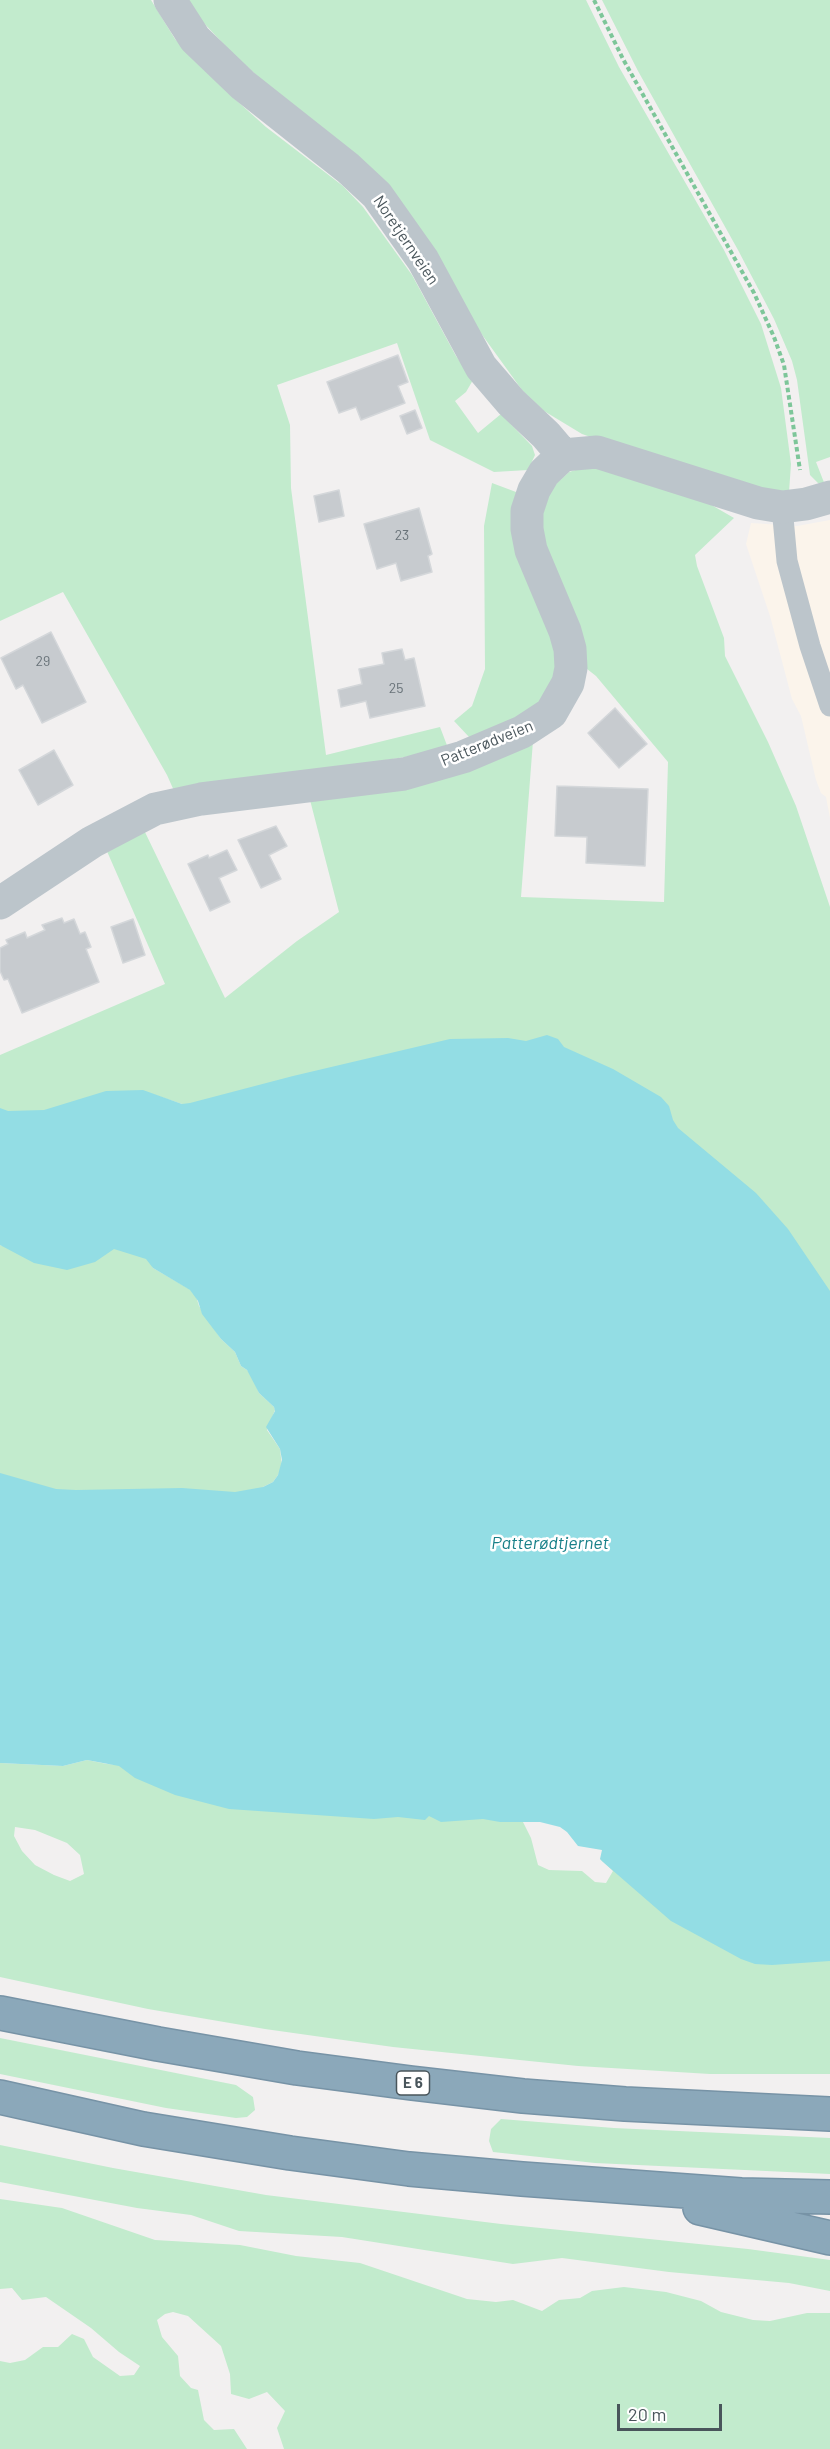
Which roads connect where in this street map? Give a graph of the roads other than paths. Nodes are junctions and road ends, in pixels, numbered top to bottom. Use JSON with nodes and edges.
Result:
{"nodes":[{"id":1,"x":170,"y":0,"type":"edge"},
{"id":2,"x":563,"y":456,"type":"junction"},
{"id":3,"x":806,"y":502,"type":"edge"},
{"id":4,"x":830,"y":706,"type":"edge"},
{"id":5,"x":0,"y":903,"type":"edge"},
{"id":6,"x":0,"y":2013,"type":"edge"},
{"id":7,"x":0,"y":2097,"type":"edge"},
{"id":8,"x":830,"y":2114,"type":"edge"},
{"id":9,"x":602,"y":2186,"type":"junction"},
{"id":10,"x":830,"y":2197,"type":"edge"},
{"id":11,"x":830,"y":2238,"type":"edge"}],
"edges":[{"from":1,"to":2,"type":"street","name":"Noretjernveien"},
{"from":2,"to":3,"type":"street"},
{"from":2,"to":5,"type":"street","name":"Patterødveien"},
{"from":3,"to":4,"type":"lane"},
{"from":6,"to":8,"type":"highway","number":"E 6"},
{"from":7,"to":9,"type":"highway"},
{"from":9,"to":10,"type":"highway"},
{"from":9,"to":11,"type":"highway"}]}
